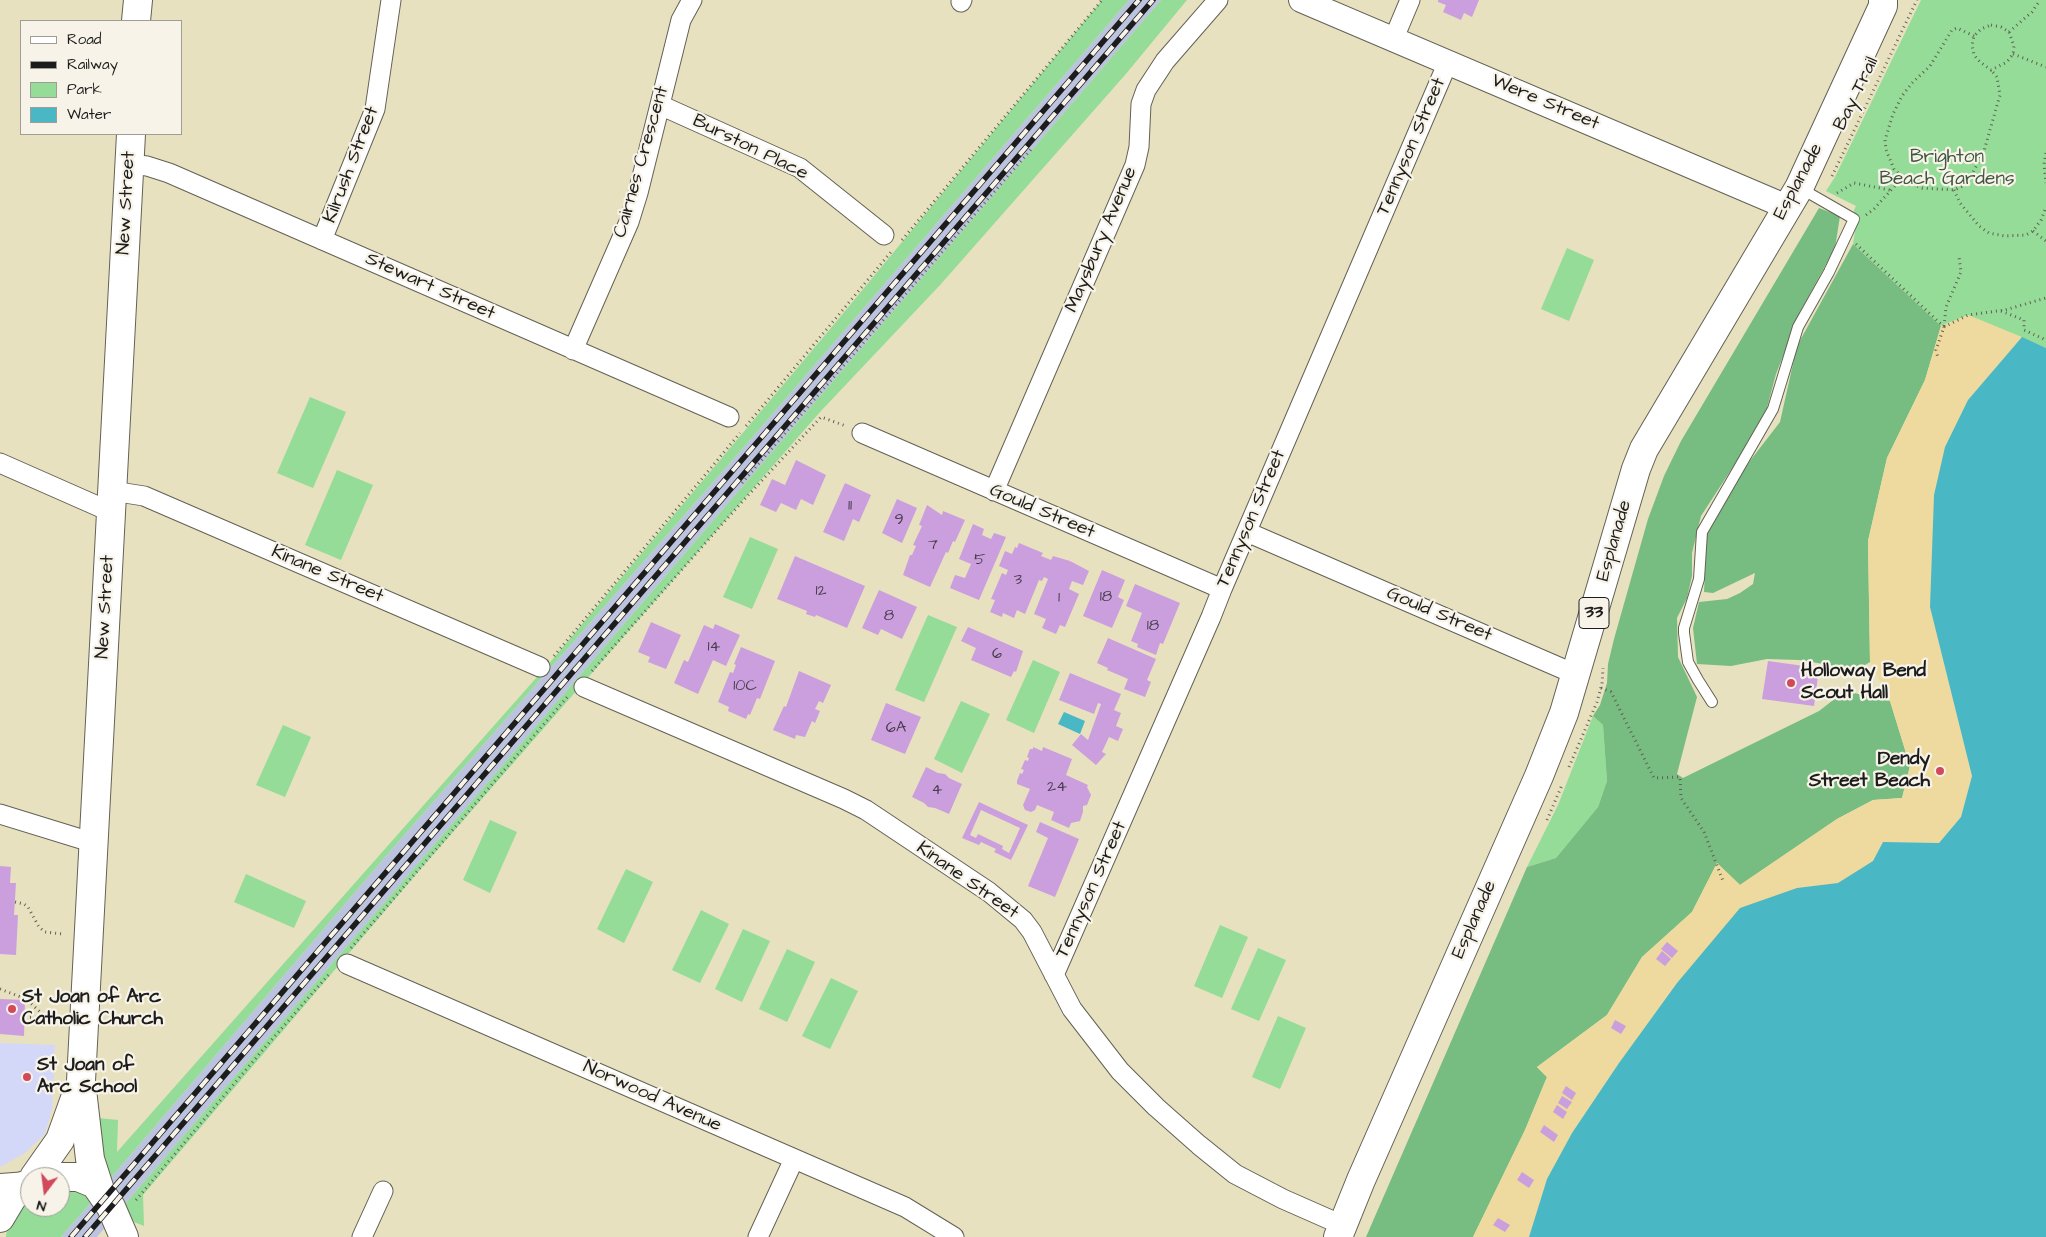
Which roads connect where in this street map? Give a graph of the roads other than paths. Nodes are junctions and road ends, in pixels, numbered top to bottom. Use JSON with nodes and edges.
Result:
{"nodes":[{"id":1,"x":138,"y":0,"type":"edge"},
{"id":2,"x":391,"y":0,"type":"edge"},
{"id":3,"x":692,"y":0,"type":"edge"},
{"id":4,"x":1218,"y":0,"type":"edge"},
{"id":5,"x":1301,"y":0,"type":"edge"},
{"id":6,"x":1410,"y":0,"type":"edge"},
{"id":7,"x":1885,"y":2,"type":"edge"},
{"id":8,"x":136,"y":20,"type":"edge"},
{"id":9,"x":1394,"y":38,"type":"junction"},
{"id":10,"x":1448,"y":62,"type":"junction"},
{"id":11,"x":660,"y":105,"type":"junction"},
{"id":12,"x":131,"y":135,"type":"edge"},
{"id":13,"x":129,"y":164,"type":"junction"},
{"id":14,"x":1808,"y":199,"type":"junction"},
{"id":15,"x":322,"y":240,"type":"junction"},
{"id":16,"x":893,"y":241,"type":"road end"},
{"id":17,"x":573,"y":350,"type":"junction"},
{"id":18,"x":728,"y":417,"type":"dead end"},
{"id":19,"x":862,"y":433,"type":"road end"},
{"id":20,"x":0,"y":463,"type":"edge"},
{"id":21,"x":994,"y":491,"type":"junction"},
{"id":22,"x":111,"y":502,"type":"junction"},
{"id":23,"x":1247,"y":532,"type":"junction"},
{"id":24,"x":1222,"y":589,"type":"junction"},
{"id":25,"x":546,"y":663,"type":"road end"},
{"id":26,"x":1577,"y":675,"type":"junction"},
{"id":27,"x":581,"y":685,"type":"road end"},
{"id":28,"x":1712,"y":702,"type":"dead end"},
{"id":29,"x":0,"y":814,"type":"edge"},
{"id":30,"x":94,"y":843,"type":"junction"},
{"id":31,"x":342,"y":962,"type":"road end"},
{"id":32,"x":1054,"y":975,"type":"junction"},
{"id":33,"x":81,"y":1081,"type":"junction"},
{"id":34,"x":794,"y":1159,"type":"junction"},
{"id":35,"x":41,"y":1167,"type":"edge"},
{"id":36,"x":70,"y":1176,"type":"edge"},
{"id":37,"x":20,"y":1183,"type":"edge"},
{"id":38,"x":0,"y":1186,"type":"edge"},
{"id":39,"x":100,"y":1190,"type":"junction"},
{"id":40,"x":20,"y":1191,"type":"edge"},
{"id":41,"x":382,"y":1191,"type":"dead end"},
{"id":42,"x":0,"y":1218,"type":"edge"},
{"id":43,"x":1340,"y":1231,"type":"edge"},
{"id":44,"x":124,"y":1232,"type":"edge"},
{"id":45,"x":362,"y":1237,"type":"edge"},
{"id":46,"x":758,"y":1237,"type":"edge"},
{"id":47,"x":954,"y":1237,"type":"edge"}],
"edges":[{"from":1,"to":8,"type":"main road"},
{"from":2,"to":15,"type":"street","name":"Kilrush Street"},
{"from":3,"to":11,"type":"street","name":"Cairnes Crescent"},
{"from":4,"to":21,"type":"street","name":"Maysbury Avenue"},
{"from":5,"to":9,"type":"street","name":"Were Street"},
{"from":6,"to":9,"type":"street"},
{"from":7,"to":14,"type":"main road","name":"Esplanade","number":"33"},
{"from":9,"to":10,"type":"street","name":"Were Street"},
{"from":10,"to":14,"type":"street","name":"Were Street"},
{"from":10,"to":23,"type":"street","name":"Tennyson Street"},
{"from":11,"to":16,"type":"street","name":"Burston Place"},
{"from":11,"to":17,"type":"street","name":"Cairnes Crescent"},
{"from":12,"to":13,"type":"main road","name":"New Street"},
{"from":13,"to":15,"type":"street","name":"Stewart Street"},
{"from":13,"to":22,"type":"main road","name":"New Street"},
{"from":14,"to":26,"type":"main road","name":"Esplanade","number":"33"},
{"from":14,"to":28,"type":"lane"},
{"from":15,"to":17,"type":"street","name":"Stewart Street"},
{"from":17,"to":18,"type":"street","name":"Stewart Street"},
{"from":19,"to":21,"type":"street","name":"Gould Street"},
{"from":20,"to":22,"type":"street","name":"Kinane Street"},
{"from":21,"to":24,"type":"street","name":"Gould Street"},
{"from":22,"to":25,"type":"street","name":"Kinane Street"},
{"from":22,"to":30,"type":"main road","name":"New Street"},
{"from":23,"to":24,"type":"street","name":"Tennyson Street"},
{"from":23,"to":26,"type":"street","name":"Gould Street"},
{"from":24,"to":32,"type":"street","name":"Tennyson Street"},
{"from":26,"to":43,"type":"main road","name":"Esplanade","number":"33"},
{"from":27,"to":32,"type":"street","name":"Kinane Street"},
{"from":29,"to":30,"type":"street"},
{"from":30,"to":33,"type":"main road","name":"New Street"},
{"from":31,"to":34,"type":"street","name":"Norwood Avenue"},
{"from":32,"to":43,"type":"street","name":"Kinane Street"},
{"from":33,"to":35,"type":"main road","name":"New Street"},
{"from":33,"to":39,"type":"main road","name":"New Street"},
{"from":34,"to":46,"type":"street"},
{"from":34,"to":47,"type":"street","name":"Norwood Avenue"},
{"from":36,"to":39,"type":"main road"},
{"from":37,"to":38,"type":"street"},
{"from":39,"to":44,"type":"main road","name":"New Street"},
{"from":40,"to":42,"type":"main road","name":"New Street"},
{"from":41,"to":45,"type":"street"}]}
